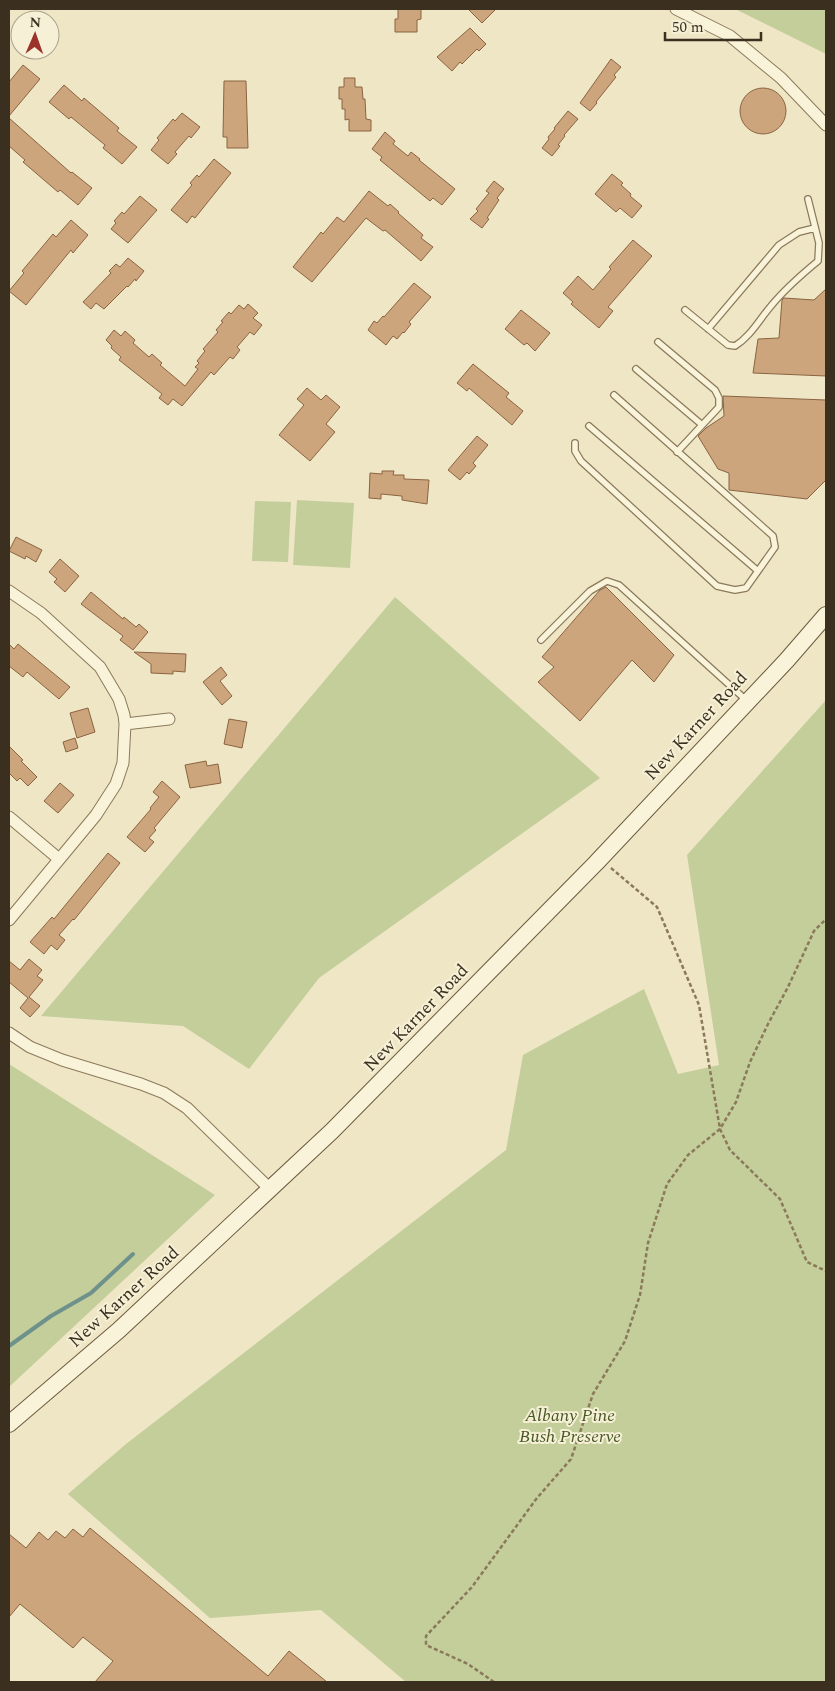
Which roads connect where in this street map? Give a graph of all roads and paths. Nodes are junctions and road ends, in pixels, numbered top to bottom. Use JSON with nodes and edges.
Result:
{"nodes":[{"id":1,"x":676,"y":9,"type":"edge"},
{"id":2,"x":826,"y":125,"type":"edge"},
{"id":3,"x":808,"y":199,"type":"dead end"},
{"id":4,"x":815,"y":228,"type":"junction"},
{"id":5,"x":684,"y":310,"type":"dead end"},
{"id":6,"x":708,"y":329,"type":"junction"},
{"id":7,"x":658,"y":342,"type":"dead end"},
{"id":8,"x":636,"y":369,"type":"dead end"},
{"id":9,"x":614,"y":395,"type":"dead end"},
{"id":10,"x":701,"y":424,"type":"junction"},
{"id":11,"x":589,"y":426,"type":"dead end"},
{"id":12,"x":575,"y":443,"type":"dead end"},
{"id":13,"x":677,"y":452,"type":"junction"},
{"id":14,"x":758,"y":571,"type":"junction"},
{"id":15,"x":9,"y":590,"type":"edge"},
{"id":16,"x":826,"y":615,"type":"edge"},
{"id":17,"x":541,"y":640,"type":"dead end"},
{"id":18,"x":748,"y":701,"type":"junction"},
{"id":19,"x":169,"y":719,"type":"dead end"},
{"id":20,"x":125,"y":724,"type":"junction"},
{"id":21,"x":9,"y":817,"type":"edge"},
{"id":22,"x":600,"y":858,"type":"junction"},
{"id":23,"x":59,"y":859,"type":"junction"},
{"id":24,"x":826,"y":919,"type":"edge"},
{"id":25,"x":9,"y":920,"type":"edge"},
{"id":26,"x":9,"y":1033,"type":"edge"},
{"id":27,"x":720,"y":1128,"type":"junction"},
{"id":28,"x":270,"y":1189,"type":"junction"},
{"id":29,"x":826,"y":1271,"type":"edge"},
{"id":30,"x":9,"y":1424,"type":"edge"},
{"id":31,"x":494,"y":1682,"type":"edge"}],
"edges":[{"from":1,"to":2,"type":"street"},
{"from":3,"to":4,"type":"lane"},
{"from":4,"to":6,"type":"lane"},
{"from":4,"to":6,"type":"lane"},
{"from":5,"to":6,"type":"lane"},
{"from":7,"to":10,"type":"lane"},
{"from":8,"to":10,"type":"lane"},
{"from":9,"to":13,"type":"lane"},
{"from":10,"to":13,"type":"lane"},
{"from":11,"to":14,"type":"lane"},
{"from":12,"to":14,"type":"lane"},
{"from":13,"to":14,"type":"lane"},
{"from":15,"to":20,"type":"street"},
{"from":16,"to":18,"type":"main road","name":"New Karner Road"},
{"from":17,"to":18,"type":"lane"},
{"from":18,"to":22,"type":"main road","name":"New Karner Road"},
{"from":19,"to":20,"type":"street"},
{"from":20,"to":23,"type":"street"},
{"from":21,"to":23,"type":"street"},
{"from":22,"to":27,"type":"path"},
{"from":22,"to":28,"type":"main road","name":"New Karner Road"},
{"from":23,"to":25,"type":"street"},
{"from":24,"to":27,"type":"path"},
{"from":26,"to":28,"type":"street"},
{"from":27,"to":29,"type":"path"},
{"from":27,"to":31,"type":"path"},
{"from":28,"to":30,"type":"main road","name":"New Karner Road"}]}
